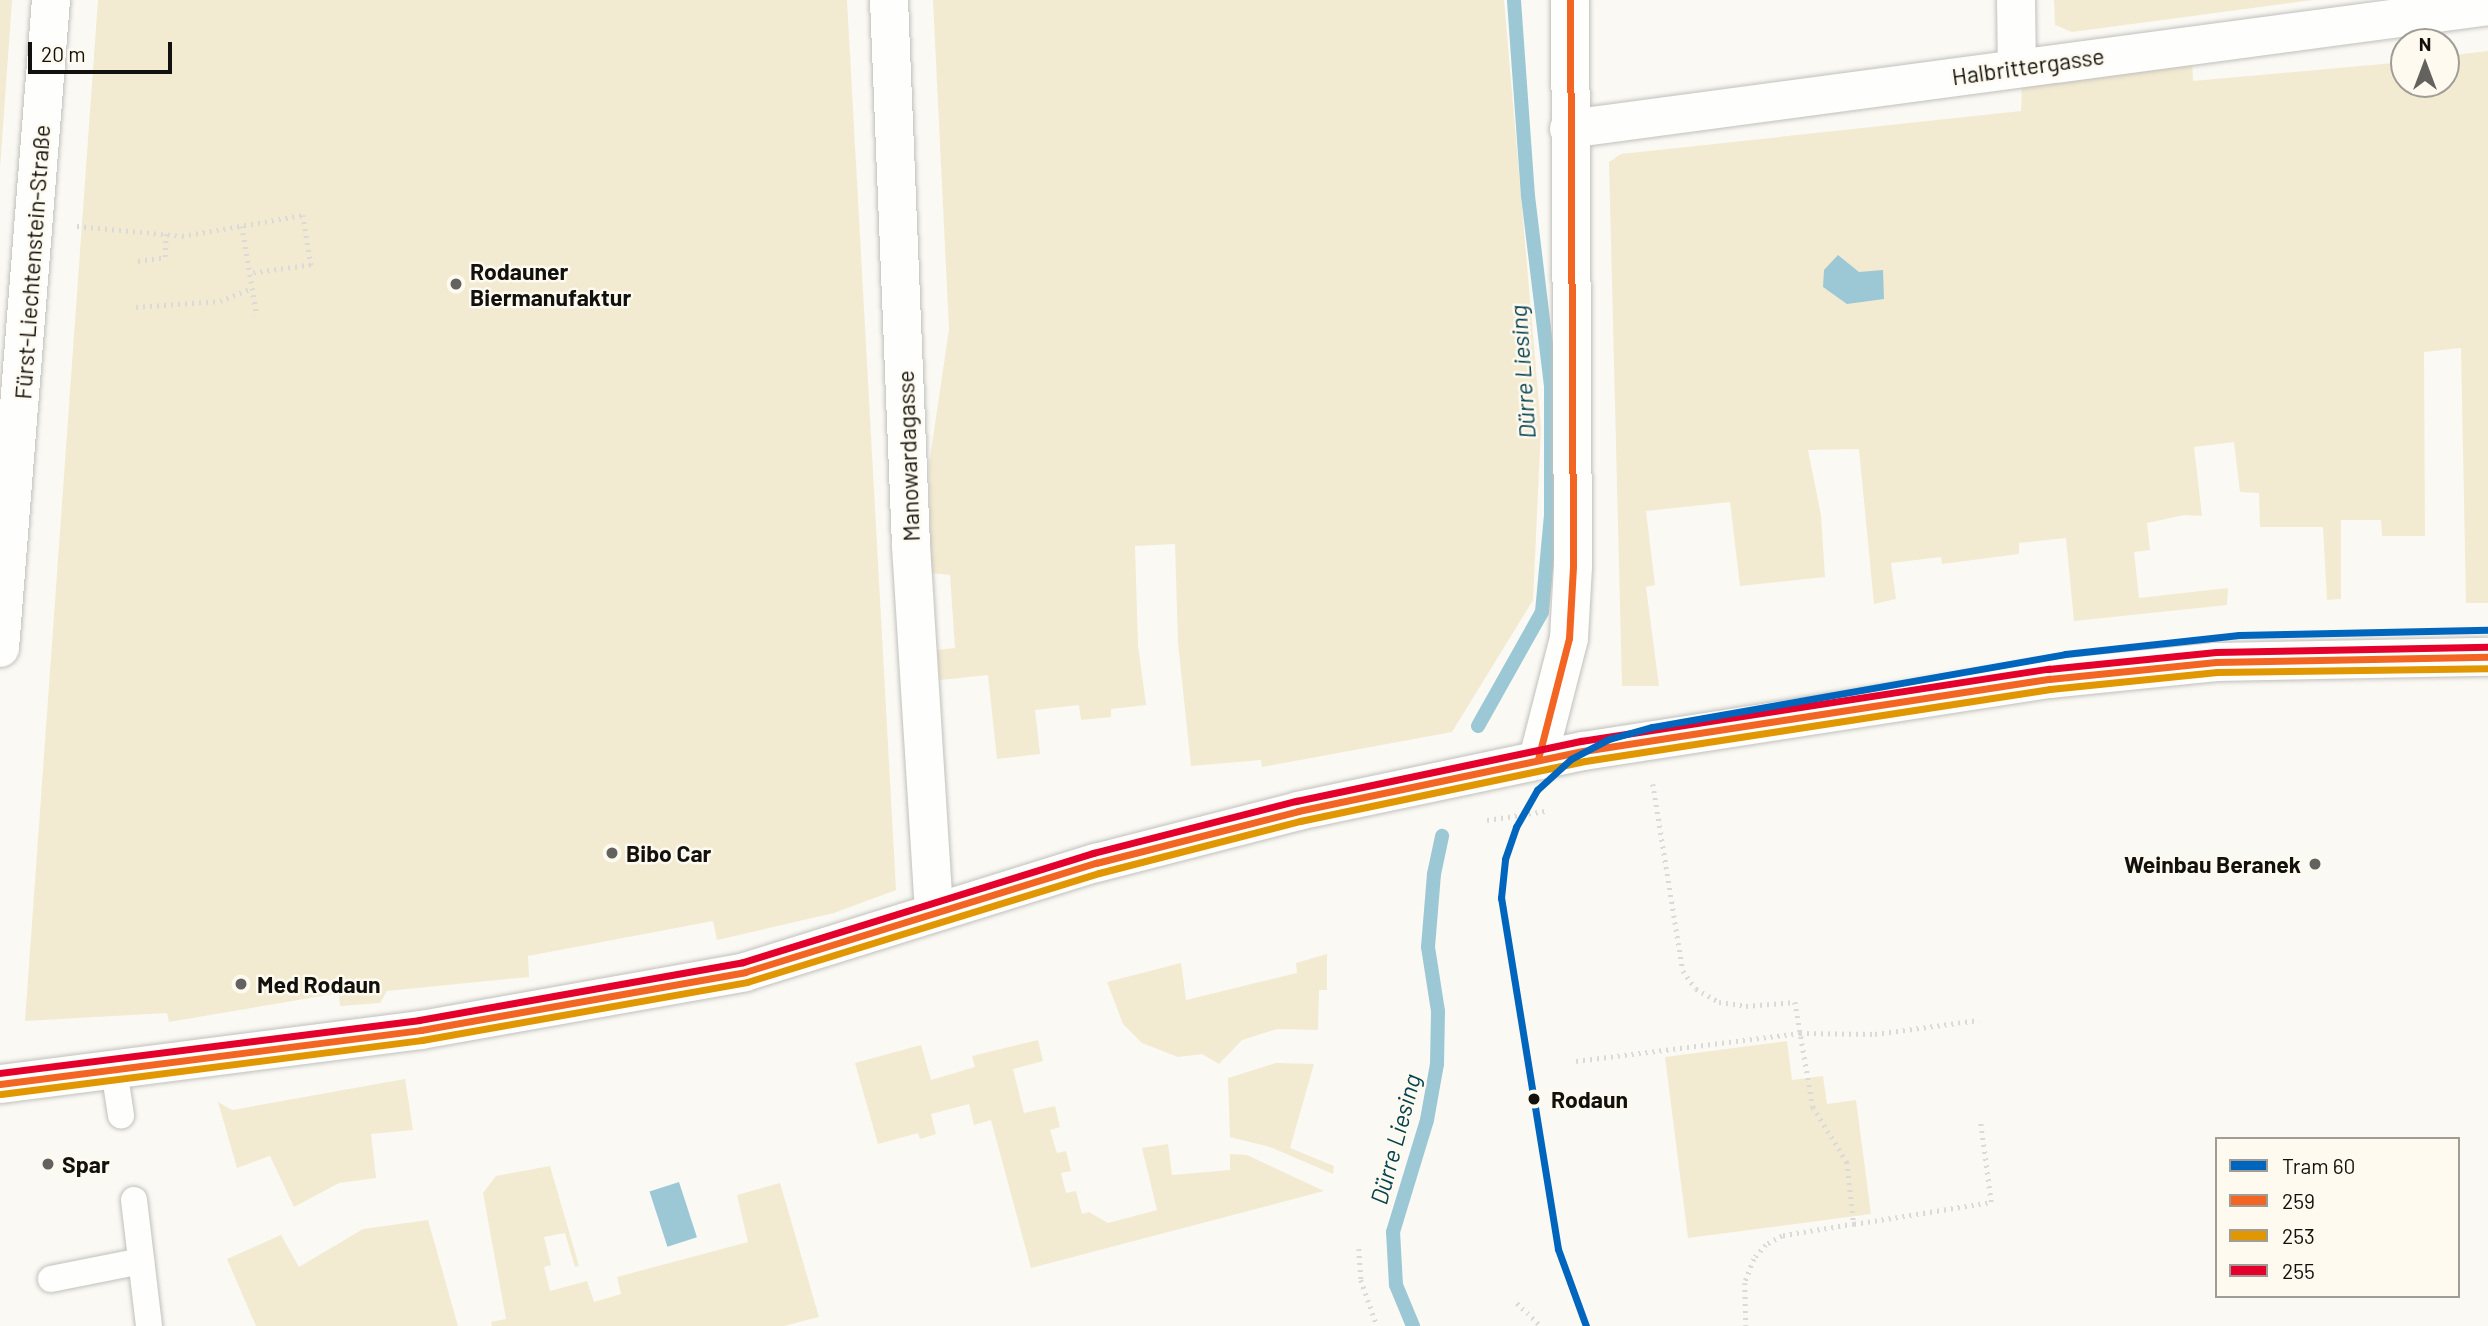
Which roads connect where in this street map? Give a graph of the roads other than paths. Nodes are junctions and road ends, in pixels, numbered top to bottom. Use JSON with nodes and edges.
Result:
{"nodes":[{"id":1,"x":51,"y":0,"type":"edge"},
{"id":2,"x":889,"y":0,"type":"edge"},
{"id":3,"x":1570,"y":0,"type":"edge"},
{"id":4,"x":2016,"y":0,"type":"edge"},
{"id":5,"x":2488,"y":5,"type":"edge"},
{"id":6,"x":2017,"y":68,"type":"junction"},
{"id":7,"x":1569,"y":129,"type":"junction"},
{"id":8,"x":0,"y":648,"type":"edge"},
{"id":9,"x":2488,"y":657,"type":"edge"},
{"id":10,"x":1538,"y":759,"type":"junction"},
{"id":11,"x":934,"y":912,"type":"junction"},
{"id":12,"x":114,"y":1070,"type":"junction"},
{"id":13,"x":0,"y":1084,"type":"edge"},
{"id":14,"x":121,"y":1115,"type":"dead end"},
{"id":15,"x":134,"y":1200,"type":"dead end"},
{"id":16,"x":141,"y":1261,"type":"junction"},
{"id":17,"x":51,"y":1279,"type":"dead end"},
{"id":18,"x":149,"y":1326,"type":"edge"}],
"edges":[{"from":1,"to":8,"type":"street","name":"Fürst-Liechtenstein-Straße"},
{"from":2,"to":11,"type":"street","name":"Manowardagasse"},
{"from":3,"to":7,"type":"street"},
{"from":4,"to":6,"type":"street"},
{"from":5,"to":6,"type":"street","name":"Halbrittergasse"},
{"from":6,"to":7,"type":"street","name":"Halbrittergasse"},
{"from":7,"to":10,"type":"street"},
{"from":9,"to":10,"type":"street"},
{"from":10,"to":11,"type":"street"},
{"from":11,"to":12,"type":"street"},
{"from":12,"to":13,"type":"street"},
{"from":12,"to":14,"type":"lane"},
{"from":15,"to":16,"type":"lane"},
{"from":16,"to":17,"type":"lane"},
{"from":16,"to":18,"type":"lane"}]}
